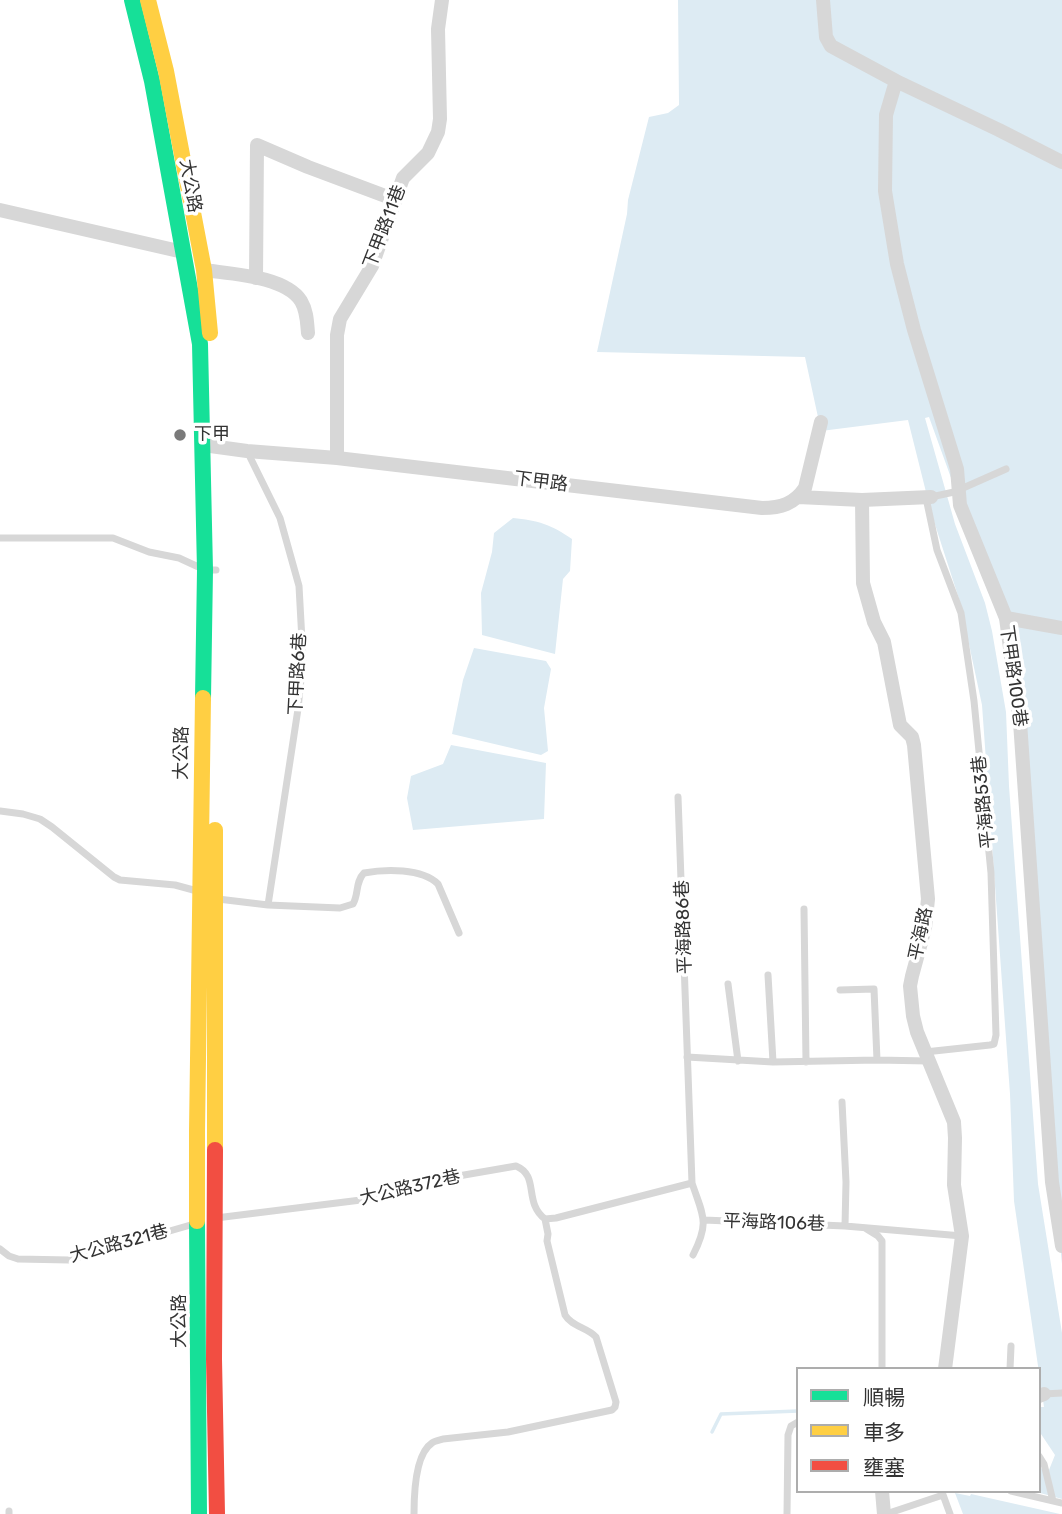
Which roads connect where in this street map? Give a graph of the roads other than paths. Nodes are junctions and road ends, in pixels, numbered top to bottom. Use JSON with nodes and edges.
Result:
{"nodes":[{"id":1,"x":132,"y":0,"type":"edge"},
{"id":2,"x":148,"y":0,"type":"edge"},
{"id":3,"x":442,"y":0,"type":"edge"},
{"id":4,"x":824,"y":0,"type":"edge"},
{"id":5,"x":896,"y":81,"type":"junction"},
{"id":6,"x":1062,"y":162,"type":"edge"},
{"id":7,"x":396,"y":200,"type":"junction"},
{"id":8,"x":0,"y":210,"type":"edge"},
{"id":9,"x":183,"y":252,"type":"junction"},
{"id":10,"x":204,"y":270,"type":"junction"},
{"id":11,"x":256,"y":278,"type":"junction"},
{"id":12,"x":309,"y":333,"type":"dead end"},
{"id":13,"x":821,"y":422,"type":"dead end"},
{"id":14,"x":209,"y":446,"type":"junction"},
{"id":15,"x":247,"y":451,"type":"junction"},
{"id":16,"x":337,"y":458,"type":"junction"},
{"id":17,"x":1006,"y":470,"type":"dead end"},
{"id":18,"x":956,"y":491,"type":"junction"},
{"id":19,"x":928,"y":497,"type":"junction"},
{"id":20,"x":799,"y":498,"type":"junction"},
{"id":21,"x":862,"y":500,"type":"junction"},
{"id":22,"x":0,"y":538,"type":"edge"},
{"id":23,"x":210,"y":570,"type":"junction"},
{"id":24,"x":1006,"y":618,"type":"junction"},
{"id":25,"x":1062,"y":628,"type":"edge"},
{"id":26,"x":678,"y":797,"type":"dead end"},
{"id":27,"x":0,"y":811,"type":"edge"},
{"id":28,"x":200,"y":892,"type":"junction"},
{"id":29,"x":216,"y":899,"type":"junction"},
{"id":30,"x":268,"y":905,"type":"junction"},
{"id":31,"x":804,"y":909,"type":"dead end"},
{"id":32,"x":459,"y":933,"type":"dead end"},
{"id":33,"x":768,"y":975,"type":"dead end"},
{"id":34,"x":728,"y":984,"type":"dead end"},
{"id":35,"x":841,"y":990,"type":"dead end"},
{"id":36,"x":927,"y":1056,"type":"junction"},
{"id":37,"x":687,"y":1057,"type":"junction"},
{"id":38,"x":877,"y":1060,"type":"junction"},
{"id":39,"x":738,"y":1061,"type":"junction"},
{"id":40,"x":773,"y":1062,"type":"junction"},
{"id":41,"x":806,"y":1062,"type":"junction"},
{"id":42,"x":842,"y":1102,"type":"dead end"},
{"id":43,"x":1057,"y":1182,"type":"edge"},
{"id":44,"x":692,"y":1183,"type":"junction"},
{"id":45,"x":216,"y":1218,"type":"junction"},
{"id":46,"x":545,"y":1219,"type":"junction"},
{"id":47,"x":704,"y":1220,"type":"junction"},
{"id":48,"x":199,"y":1222,"type":"junction"},
{"id":49,"x":845,"y":1226,"type":"junction"},
{"id":50,"x":864,"y":1227,"type":"junction"},
{"id":51,"x":962,"y":1236,"type":"junction"},
{"id":52,"x":1062,"y":1246,"type":"edge"},
{"id":53,"x":0,"y":1248,"type":"edge"},
{"id":54,"x":694,"y":1255,"type":"dead end"},
{"id":55,"x":1011,"y":1346,"type":"dead end"},
{"id":56,"x":883,"y":1367,"type":"edge"},
{"id":57,"x":945,"y":1367,"type":"edge"},
{"id":58,"x":1010,"y":1367,"type":"edge"},
{"id":59,"x":1062,"y":1393,"type":"edge"},
{"id":60,"x":1042,"y":1395,"type":"edge"},
{"id":61,"x":796,"y":1423,"type":"edge"},
{"id":62,"x":1041,"y":1459,"type":"edge"},
{"id":63,"x":882,"y":1493,"type":"edge"},
{"id":64,"x":942,"y":1493,"type":"edge"},
{"id":65,"x":1022,"y":1493,"type":"edge"},
{"id":66,"x":1053,"y":1499,"type":"junction"},
{"id":67,"x":1062,"y":1503,"type":"edge"},
{"id":68,"x":199,"y":1514,"type":"edge"},
{"id":69,"x":217,"y":1514,"type":"edge"},
{"id":70,"x":414,"y":1514,"type":"edge"},
{"id":71,"x":787,"y":1514,"type":"edge"},
{"id":72,"x":885,"y":1514,"type":"edge"},
{"id":73,"x":950,"y":1514,"type":"edge"}],
"edges":[{"from":1,"to":9,"type":"main road","name":"大公路"},
{"from":2,"to":10,"type":"main road","name":"大公路"},
{"from":3,"to":7,"type":"street","name":"下甲路11巷"},
{"from":4,"to":5,"type":"street"},
{"from":5,"to":6,"type":"street"},
{"from":5,"to":18,"type":"street","name":"下甲路100巷"},
{"from":7,"to":11,"type":"street"},
{"from":7,"to":16,"type":"street","name":"下甲路11巷"},
{"from":8,"to":9,"type":"street"},
{"from":9,"to":14,"type":"main road","name":"大公路"},
{"from":10,"to":11,"type":"street"},
{"from":10,"to":14,"type":"main road","name":"大公路"},
{"from":11,"to":12,"type":"street"},
{"from":13,"to":20,"type":"street"},
{"from":14,"to":15,"type":"street","name":"下甲路"},
{"from":14,"to":23,"type":"main road","name":"大公路"},
{"from":15,"to":16,"type":"street","name":"下甲路"},
{"from":15,"to":30,"type":"lane","name":"下甲路6巷"},
{"from":16,"to":20,"type":"street","name":"下甲路"},
{"from":17,"to":18,"type":"lane"},
{"from":18,"to":19,"type":"lane"},
{"from":18,"to":24,"type":"street","name":"下甲路100巷"},
{"from":19,"to":21,"type":"street","name":"下甲路"},
{"from":19,"to":36,"type":"lane","name":"平海路53巷"},
{"from":20,"to":21,"type":"street","name":"下甲路"},
{"from":21,"to":36,"type":"street","name":"平海路"},
{"from":22,"to":23,"type":"lane"},
{"from":23,"to":28,"type":"main road","name":"大公路"},
{"from":23,"to":29,"type":"main road","name":"大公路"},
{"from":24,"to":25,"type":"street"},
{"from":24,"to":43,"type":"street","name":"下甲路100巷"},
{"from":26,"to":37,"type":"lane","name":"平海路86巷"},
{"from":27,"to":28,"type":"lane"},
{"from":28,"to":29,"type":"lane"},
{"from":28,"to":48,"type":"main road","name":"大公路"},
{"from":29,"to":30,"type":"lane"},
{"from":29,"to":45,"type":"main road","name":"大公路"},
{"from":30,"to":32,"type":"lane"},
{"from":31,"to":41,"type":"lane"},
{"from":33,"to":40,"type":"lane"},
{"from":34,"to":39,"type":"lane"},
{"from":35,"to":38,"type":"lane"},
{"from":36,"to":38,"type":"lane"},
{"from":36,"to":51,"type":"street","name":"平海路"},
{"from":37,"to":39,"type":"lane"},
{"from":37,"to":44,"type":"lane","name":"平海路86巷"},
{"from":38,"to":41,"type":"lane"},
{"from":39,"to":40,"type":"lane"},
{"from":40,"to":41,"type":"lane"},
{"from":42,"to":49,"type":"lane","name":"平海路106巷"},
{"from":43,"to":52,"type":"street","name":"下甲路100巷"},
{"from":44,"to":46,"type":"lane"},
{"from":44,"to":47,"type":"lane","name":"平海路86巷"},
{"from":45,"to":46,"type":"lane","name":"大公路372巷"},
{"from":45,"to":48,"type":"lane","name":"大公路372巷"},
{"from":45,"to":69,"type":"main road","name":"大公路"},
{"from":46,"to":70,"type":"lane","name":"大公路372巷"},
{"from":47,"to":49,"type":"lane","name":"平海路106巷"},
{"from":47,"to":54,"type":"lane"},
{"from":48,"to":53,"type":"lane","name":"大公路321巷"},
{"from":48,"to":68,"type":"main road","name":"大公路"},
{"from":49,"to":50,"type":"lane","name":"平海路106巷"},
{"from":50,"to":51,"type":"lane","name":"平海路106巷"},
{"from":50,"to":56,"type":"lane"},
{"from":51,"to":57,"type":"street","name":"平海路"},
{"from":55,"to":58,"type":"lane"},
{"from":59,"to":60,"type":"lane"},
{"from":61,"to":71,"type":"lane"},
{"from":62,"to":66,"type":"lane"},
{"from":63,"to":72,"type":"street"},
{"from":64,"to":72,"type":"lane"},
{"from":64,"to":73,"type":"lane"},
{"from":65,"to":66,"type":"lane"},
{"from":66,"to":67,"type":"lane"}]}
